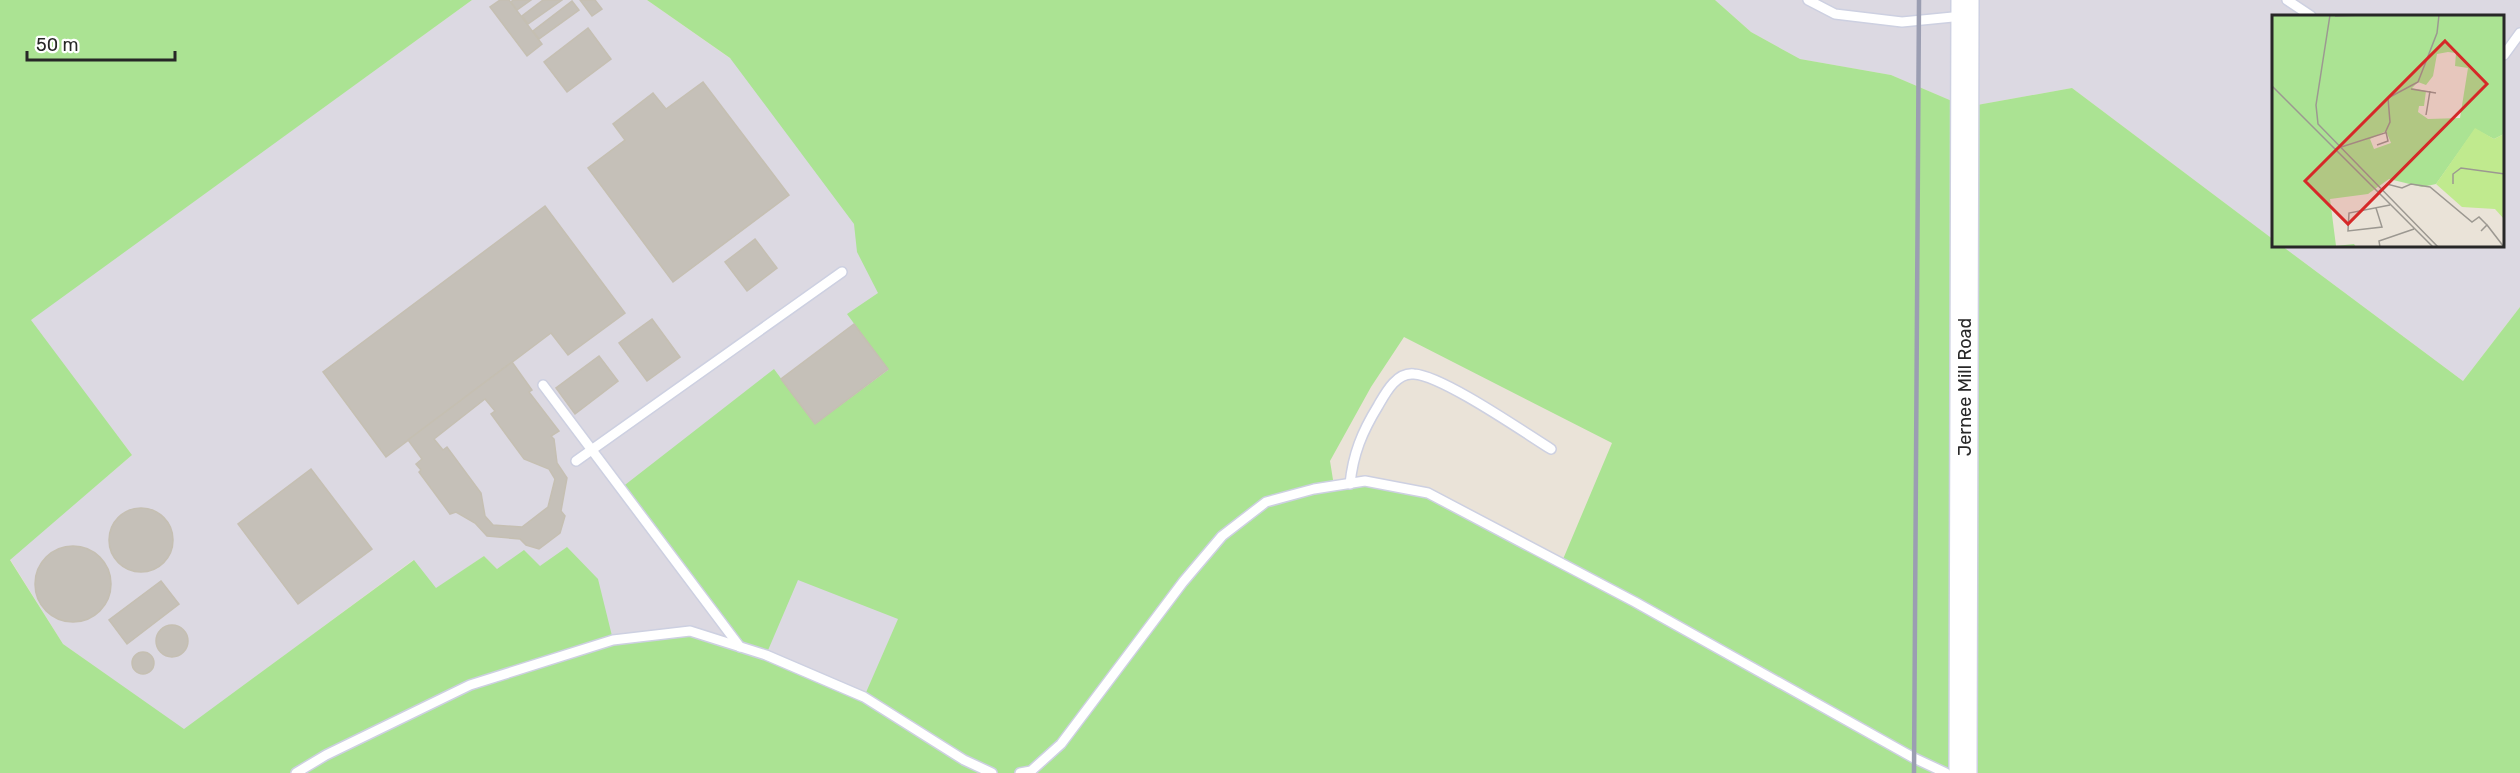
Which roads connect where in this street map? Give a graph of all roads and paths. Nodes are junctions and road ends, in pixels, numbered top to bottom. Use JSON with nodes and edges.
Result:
{"nodes":[{"id":1,"x":1808,"y":0,"type":"edge"},
{"id":2,"x":2287,"y":0,"type":"edge"},
{"id":3,"x":1965,"y":8,"type":"edge"},
{"id":4,"x":2310,"y":15,"type":"edge"},
{"id":5,"x":2520,"y":33,"type":"edge"},
{"id":6,"x":2505,"y":54,"type":"edge"},
{"id":7,"x":842,"y":273,"type":"dead end"},
{"id":8,"x":543,"y":385,"type":"dead end"},
{"id":9,"x":1551,"y":448,"type":"dead end"},
{"id":10,"x":591,"y":450,"type":"junction"},
{"id":11,"x":576,"y":461,"type":"dead end"},
{"id":12,"x":1350,"y":484,"type":"junction"},
{"id":13,"x":740,"y":647,"type":"junction"},
{"id":14,"x":296,"y":773,"type":"edge"},
{"id":15,"x":992,"y":773,"type":"edge"},
{"id":16,"x":1020,"y":773,"type":"edge"},
{"id":17,"x":1946,"y":773,"type":"edge"},
{"id":18,"x":1964,"y":773,"type":"edge"}],
"edges":[{"from":1,"to":3,"type":"lane"},
{"from":2,"to":4,"type":"lane"},
{"from":3,"to":18,"type":"street","name":"Jernee Mill Road"},
{"from":5,"to":6,"type":"lane"},
{"from":7,"to":10,"type":"lane"},
{"from":8,"to":10,"type":"lane"},
{"from":9,"to":12,"type":"lane"},
{"from":10,"to":11,"type":"lane"},
{"from":10,"to":13,"type":"lane"},
{"from":12,"to":16,"type":"lane"},
{"from":12,"to":17,"type":"lane"},
{"from":13,"to":14,"type":"lane"},
{"from":13,"to":15,"type":"lane"}]}
